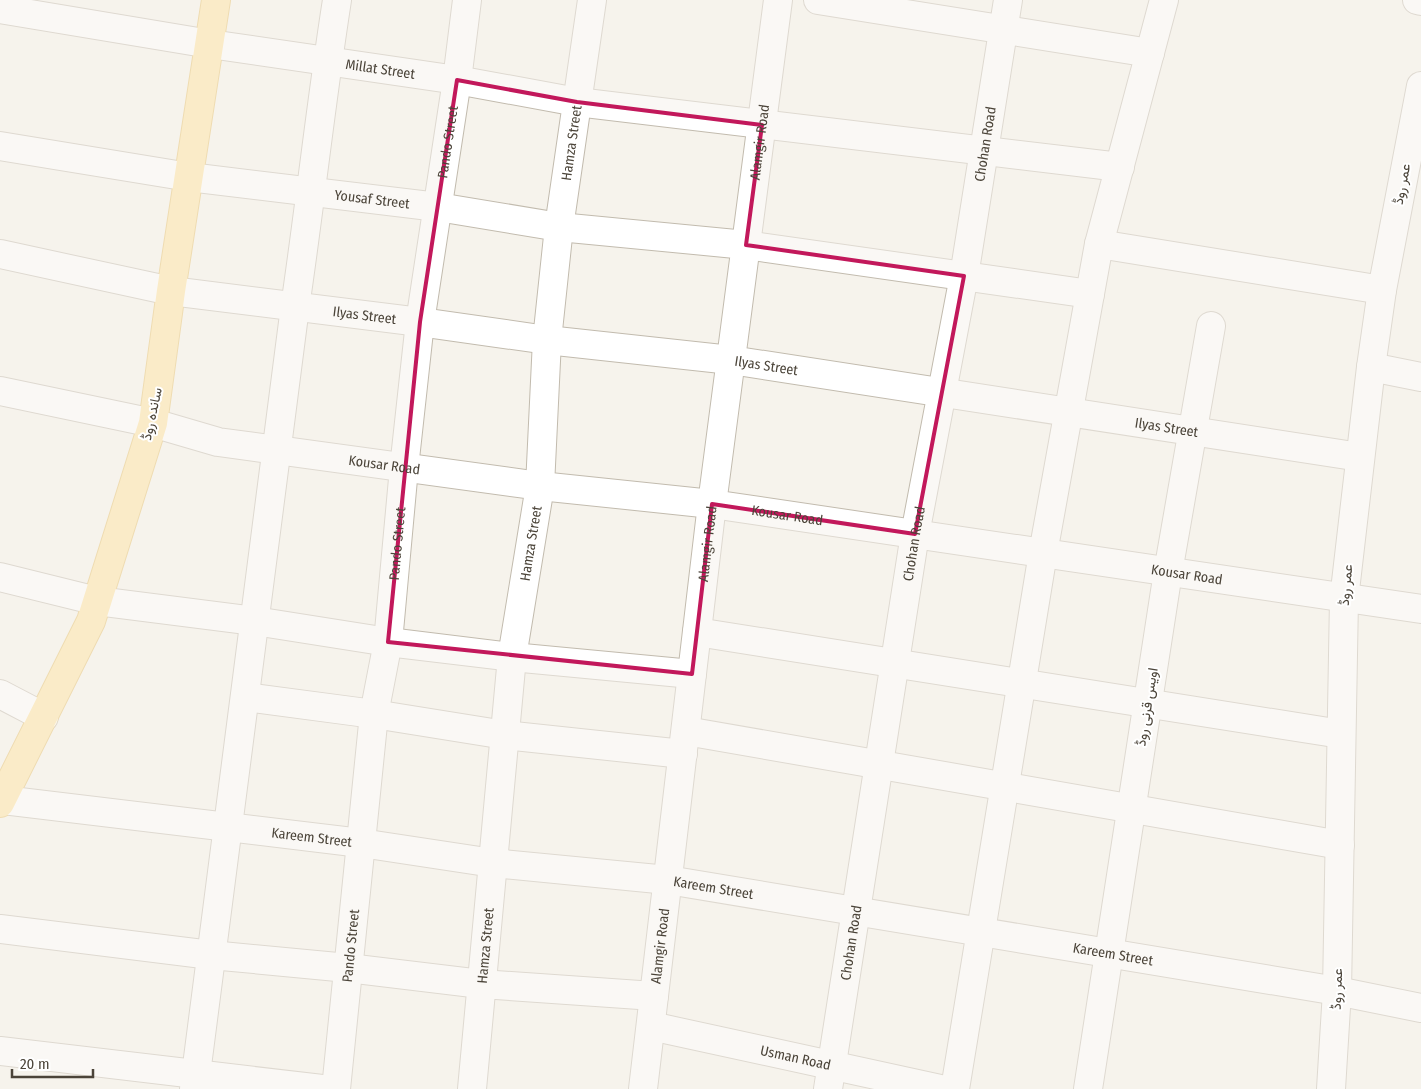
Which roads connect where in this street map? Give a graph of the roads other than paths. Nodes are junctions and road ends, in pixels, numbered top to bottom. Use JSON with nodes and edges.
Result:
{"nodes":[{"id":1,"x":216,"y":0,"type":"edge"},
{"id":2,"x":337,"y":0,"type":"edge"},
{"id":3,"x":467,"y":0,"type":"edge"},
{"id":4,"x":592,"y":0,"type":"edge"},
{"id":5,"x":778,"y":0,"type":"edge"},
{"id":6,"x":818,"y":0,"type":"edge"},
{"id":7,"x":1008,"y":0,"type":"edge"},
{"id":8,"x":1164,"y":0,"type":"edge"},
{"id":9,"x":1417,"y":0,"type":"edge"},
{"id":10,"x":1421,"y":0,"type":"edge"},
{"id":11,"x":0,"y":9,"type":"edge"},
{"id":12,"x":1004,"y":30,"type":"junction"},
{"id":13,"x":210,"y":44,"type":"junction"},
{"id":14,"x":1150,"y":53,"type":"junction"},
{"id":15,"x":327,"y":61,"type":"junction"},
{"id":16,"x":457,"y":80,"type":"junction"},
{"id":17,"x":1421,"y":86,"type":"edge"},
{"id":18,"x":577,"y":102,"type":"junction"},
{"id":19,"x":762,"y":125,"type":"junction"},
{"id":20,"x":0,"y":146,"type":"edge"},
{"id":21,"x":984,"y":151,"type":"junction"},
{"id":22,"x":1414,"y":161,"type":"edge"},
{"id":23,"x":1120,"y":167,"type":"junction"},
{"id":24,"x":189,"y":177,"type":"junction"},
{"id":25,"x":312,"y":192,"type":"junction"},
{"id":26,"x":438,"y":207,"type":"junction"},
{"id":27,"x":559,"y":227,"type":"junction"},
{"id":28,"x":1099,"y":244,"type":"junction"},
{"id":29,"x":746,"y":245,"type":"junction"},
{"id":30,"x":0,"y":254,"type":"edge"},
{"id":31,"x":964,"y":276,"type":"junction"},
{"id":32,"x":1382,"y":290,"type":"junction"},
{"id":33,"x":171,"y":291,"type":"junction"},
{"id":34,"x":1090,"y":294,"type":"junction"},
{"id":35,"x":295,"y":307,"type":"junction"},
{"id":36,"x":420,"y":322,"type":"junction"},
{"id":37,"x":1211,"y":326,"type":"dead end"},
{"id":38,"x":547,"y":340,"type":"junction"},
{"id":39,"x":731,"y":360,"type":"junction"},
{"id":40,"x":1371,"y":367,"type":"junction"},
{"id":41,"x":1421,"y":376,"type":"edge"},
{"id":42,"x":0,"y":391,"type":"edge"},
{"id":43,"x":942,"y":393,"type":"junction"},
{"id":44,"x":1068,"y":412,"type":"junction"},
{"id":45,"x":152,"y":423,"type":"junction"},
{"id":46,"x":1192,"y":431,"type":"junction"},
{"id":47,"x":277,"y":449,"type":"junction"},
{"id":48,"x":1360,"y":457,"type":"junction"},
{"id":49,"x":404,"y":468,"type":"junction"},
{"id":50,"x":540,"y":486,"type":"junction"},
{"id":51,"x":712,"y":504,"type":"junction"},
{"id":52,"x":915,"y":534,"type":"junction"},
{"id":53,"x":1043,"y":553,"type":"junction"},
{"id":54,"x":1168,"y":572,"type":"junction"},
{"id":55,"x":0,"y":577,"type":"edge"},
{"id":56,"x":1344,"y":599,"type":"junction"},
{"id":57,"x":97,"y":601,"type":"junction"},
{"id":58,"x":1421,"y":610,"type":"edge"},
{"id":59,"x":254,"y":621,"type":"junction"},
{"id":60,"x":697,"y":632,"type":"junction"},
{"id":61,"x":388,"y":642,"type":"junction"},
{"id":62,"x":512,"y":657,"type":"junction"},
{"id":63,"x":895,"y":664,"type":"junction"},
{"id":64,"x":692,"y":674,"type":"junction"},
{"id":65,"x":1021,"y":684,"type":"junction"},
{"id":66,"x":0,"y":694,"type":"edge"},
{"id":67,"x":244,"y":697,"type":"junction"},
{"id":68,"x":1148,"y":704,"type":"junction"},
{"id":69,"x":374,"y":714,"type":"junction"},
{"id":70,"x":44,"y":717,"type":"junction"},
{"id":71,"x":1341,"y":734,"type":"junction"},
{"id":72,"x":505,"y":735,"type":"junction"},
{"id":73,"x":684,"y":742,"type":"junction"},
{"id":74,"x":879,"y":764,"type":"junction"},
{"id":75,"x":1005,"y":786,"type":"junction"},
{"id":76,"x":1,"y":802,"type":"edge"},
{"id":77,"x":1131,"y":809,"type":"junction"},
{"id":78,"x":228,"y":827,"type":"junction"},
{"id":79,"x":360,"y":843,"type":"junction"},
{"id":80,"x":1340,"y":845,"type":"junction"},
{"id":81,"x":493,"y":864,"type":"junction"},
{"id":82,"x":668,"y":880,"type":"junction"},
{"id":83,"x":856,"y":911,"type":"junction"},
{"id":84,"x":0,"y":928,"type":"edge"},
{"id":85,"x":981,"y":932,"type":"junction"},
{"id":86,"x":1109,"y":953,"type":"junction"},
{"id":87,"x":212,"y":954,"type":"junction"},
{"id":88,"x":348,"y":968,"type":"junction"},
{"id":89,"x":481,"y":984,"type":"junction"},
{"id":90,"x":1337,"y":991,"type":"junction"},
{"id":91,"x":654,"y":996,"type":"junction"},
{"id":92,"x":1421,"y":1008,"type":"edge"},
{"id":93,"x":651,"y":1026,"type":"junction"},
{"id":94,"x":0,"y":1051,"type":"edge"},
{"id":95,"x":830,"y":1077,"type":"edge"},
{"id":96,"x":195,"y":1082,"type":"edge"},
{"id":97,"x":322,"y":1089,"type":"edge"},
{"id":98,"x":336,"y":1089,"type":"edge"},
{"id":99,"x":472,"y":1089,"type":"edge"},
{"id":100,"x":643,"y":1089,"type":"edge"},
{"id":101,"x":940,"y":1089,"type":"edge"},
{"id":102,"x":955,"y":1089,"type":"edge"},
{"id":103,"x":1088,"y":1089,"type":"edge"},
{"id":104,"x":1331,"y":1089,"type":"edge"}],
"edges":[{"from":1,"to":13,"type":"main road","name":"ساندہ روڈ"},
{"from":2,"to":15,"type":"street"},
{"from":3,"to":16,"type":"street","name":"Pando Street"},
{"from":4,"to":18,"type":"street","name":"Hamza Street"},
{"from":5,"to":19,"type":"street","name":"Alamgir Road"},
{"from":6,"to":12,"type":"street"},
{"from":7,"to":12,"type":"street","name":"Chohan Road"},
{"from":8,"to":14,"type":"street"},
{"from":9,"to":10,"type":"street"},
{"from":11,"to":13,"type":"street","name":"Millat Street"},
{"from":12,"to":14,"type":"street"},
{"from":12,"to":21,"type":"street","name":"Chohan Road"},
{"from":13,"to":15,"type":"street","name":"Millat Street"},
{"from":13,"to":24,"type":"main road","name":"ساندہ روڈ"},
{"from":14,"to":23,"type":"street"},
{"from":15,"to":16,"type":"street","name":"Millat Street"},
{"from":15,"to":25,"type":"street"},
{"from":16,"to":18,"type":"street","name":"Millat Street"},
{"from":16,"to":26,"type":"street","name":"Pando Street"},
{"from":17,"to":22,"type":"street","name":"عمر روڈ"},
{"from":18,"to":19,"type":"street","name":"Millat Street"},
{"from":18,"to":27,"type":"street","name":"Hamza Street"},
{"from":19,"to":21,"type":"street","name":"Millat Street"},
{"from":19,"to":29,"type":"street","name":"Alamgir Road"},
{"from":20,"to":24,"type":"street","name":"Yousaf Street"},
{"from":21,"to":23,"type":"street","name":"Millat Street"},
{"from":21,"to":31,"type":"street","name":"Chohan Road"},
{"from":22,"to":32,"type":"street","name":"عمر روڈ"},
{"from":23,"to":28,"type":"street"},
{"from":24,"to":25,"type":"street","name":"Yousaf Street"},
{"from":24,"to":33,"type":"main road","name":"ساندہ روڈ"},
{"from":25,"to":26,"type":"street","name":"Yousaf Street"},
{"from":25,"to":35,"type":"street"},
{"from":26,"to":27,"type":"street","name":"Yousaf Street"},
{"from":26,"to":36,"type":"street","name":"Pando Street"},
{"from":27,"to":29,"type":"street","name":"Yousaf Street"},
{"from":27,"to":38,"type":"street","name":"Hamza Street"},
{"from":28,"to":32,"type":"street"},
{"from":28,"to":34,"type":"street"},
{"from":29,"to":31,"type":"street","name":"Yousaf Street"},
{"from":29,"to":39,"type":"street","name":"Alamgir Road"},
{"from":30,"to":33,"type":"street","name":"Ilyas Street"},
{"from":31,"to":34,"type":"street","name":"Yousaf Street"},
{"from":31,"to":43,"type":"street","name":"Chohan Road"},
{"from":32,"to":40,"type":"street","name":"عمر روڈ"},
{"from":33,"to":35,"type":"street","name":"Ilyas Street"},
{"from":33,"to":45,"type":"main road","name":"ساندہ روڈ"},
{"from":34,"to":44,"type":"street"},
{"from":35,"to":36,"type":"street","name":"Ilyas Street"},
{"from":35,"to":47,"type":"street"},
{"from":36,"to":38,"type":"street","name":"Ilyas Street"},
{"from":36,"to":49,"type":"street","name":"Pando Street"},
{"from":37,"to":46,"type":"street","name":"اویس قرنی روڈ"},
{"from":38,"to":39,"type":"street","name":"Ilyas Street"},
{"from":38,"to":50,"type":"street","name":"Hamza Street"},
{"from":39,"to":43,"type":"street","name":"Ilyas Street"},
{"from":39,"to":51,"type":"street","name":"Alamgir Road"},
{"from":40,"to":41,"type":"street"},
{"from":40,"to":48,"type":"street","name":"عمر روڈ"},
{"from":42,"to":45,"type":"street","name":"Kousar Road"},
{"from":43,"to":44,"type":"street","name":"Ilyas Street"},
{"from":43,"to":52,"type":"street","name":"Chohan Road"},
{"from":44,"to":46,"type":"street","name":"Ilyas Street"},
{"from":44,"to":53,"type":"street"},
{"from":45,"to":47,"type":"street","name":"Kousar Road"},
{"from":45,"to":57,"type":"main road","name":"ساندہ روڈ"},
{"from":46,"to":48,"type":"street","name":"Ilyas Street"},
{"from":46,"to":54,"type":"street","name":"اویس قرنی روڈ"},
{"from":47,"to":49,"type":"street","name":"Kousar Road"},
{"from":47,"to":59,"type":"street"},
{"from":48,"to":56,"type":"street","name":"عمر روڈ"},
{"from":49,"to":50,"type":"street","name":"Kousar Road"},
{"from":49,"to":61,"type":"street","name":"Pando Street"},
{"from":50,"to":51,"type":"street","name":"Kousar Road"},
{"from":50,"to":62,"type":"street","name":"Hamza Street"},
{"from":51,"to":52,"type":"street","name":"Kousar Road"},
{"from":51,"to":60,"type":"street","name":"Alamgir Road"},
{"from":52,"to":53,"type":"street","name":"Kousar Road"},
{"from":52,"to":63,"type":"street","name":"Chohan Road"},
{"from":53,"to":54,"type":"street","name":"Kousar Road"},
{"from":53,"to":65,"type":"street"},
{"from":54,"to":56,"type":"street","name":"Kousar Road"},
{"from":54,"to":68,"type":"street","name":"اویس قرنی روڈ"},
{"from":55,"to":57,"type":"street"},
{"from":56,"to":58,"type":"street","name":"Kousar Road"},
{"from":56,"to":71,"type":"street","name":"عمر روڈ"},
{"from":57,"to":59,"type":"street"},
{"from":57,"to":70,"type":"main road","name":"ساندہ روڈ"},
{"from":59,"to":61,"type":"street"},
{"from":59,"to":67,"type":"street"},
{"from":60,"to":63,"type":"street"},
{"from":60,"to":64,"type":"street","name":"Alamgir Road"},
{"from":61,"to":62,"type":"street"},
{"from":61,"to":69,"type":"street","name":"Pando Street"},
{"from":62,"to":64,"type":"street"},
{"from":62,"to":72,"type":"street","name":"Hamza Street"},
{"from":63,"to":65,"type":"street"},
{"from":63,"to":74,"type":"street","name":"Chohan Road"},
{"from":64,"to":73,"type":"street","name":"Alamgir Road"},
{"from":65,"to":68,"type":"street"},
{"from":65,"to":75,"type":"street"},
{"from":66,"to":70,"type":"street"},
{"from":67,"to":69,"type":"street"},
{"from":67,"to":78,"type":"street"},
{"from":68,"to":71,"type":"street"},
{"from":68,"to":77,"type":"street","name":"اویس قرنی روڈ"},
{"from":69,"to":72,"type":"street"},
{"from":69,"to":79,"type":"street","name":"Pando Street"},
{"from":70,"to":76,"type":"main road","name":"ساندہ روڈ"},
{"from":71,"to":80,"type":"street","name":"عمر روڈ"},
{"from":72,"to":73,"type":"street"},
{"from":72,"to":81,"type":"street","name":"Hamza Street"},
{"from":73,"to":74,"type":"street"},
{"from":73,"to":82,"type":"street","name":"Alamgir Road"},
{"from":74,"to":75,"type":"street"},
{"from":74,"to":83,"type":"street","name":"Chohan Road"},
{"from":75,"to":77,"type":"street"},
{"from":75,"to":85,"type":"street"},
{"from":76,"to":78,"type":"street","name":"Kareem Street"},
{"from":77,"to":80,"type":"street"},
{"from":77,"to":86,"type":"street","name":"اویس قرنی روڈ"},
{"from":78,"to":79,"type":"street","name":"Kareem Street"},
{"from":78,"to":87,"type":"street"},
{"from":79,"to":81,"type":"street","name":"Kareem Street"},
{"from":79,"to":88,"type":"street","name":"Pando Street"},
{"from":80,"to":90,"type":"street","name":"عمر روڈ"},
{"from":81,"to":82,"type":"street","name":"Kareem Street"},
{"from":81,"to":89,"type":"street","name":"Hamza Street"},
{"from":82,"to":83,"type":"street","name":"Kareem Street"},
{"from":82,"to":91,"type":"street","name":"Alamgir Road"},
{"from":83,"to":85,"type":"street","name":"Kareem Street"},
{"from":83,"to":95,"type":"street","name":"Chohan Road"},
{"from":84,"to":87,"type":"street"},
{"from":85,"to":86,"type":"street","name":"Kareem Street"},
{"from":85,"to":102,"type":"street"},
{"from":86,"to":90,"type":"street","name":"Kareem Street"},
{"from":86,"to":103,"type":"street","name":"اویس قرنی روڈ"},
{"from":87,"to":88,"type":"street"},
{"from":87,"to":96,"type":"street"},
{"from":88,"to":89,"type":"street"},
{"from":88,"to":98,"type":"street","name":"Pando Street"},
{"from":89,"to":91,"type":"street"},
{"from":89,"to":99,"type":"street","name":"Hamza Street"},
{"from":90,"to":92,"type":"street","name":"Kareem Street"},
{"from":90,"to":104,"type":"street","name":"عمر روڈ"},
{"from":91,"to":93,"type":"street","name":"Alamgir Road"},
{"from":93,"to":95,"type":"street","name":"Usman Road"},
{"from":93,"to":100,"type":"street","name":"Alamgir Road"},
{"from":94,"to":96,"type":"street"},
{"from":95,"to":101,"type":"street","name":"Usman Road"},
{"from":96,"to":97,"type":"street"}]}
